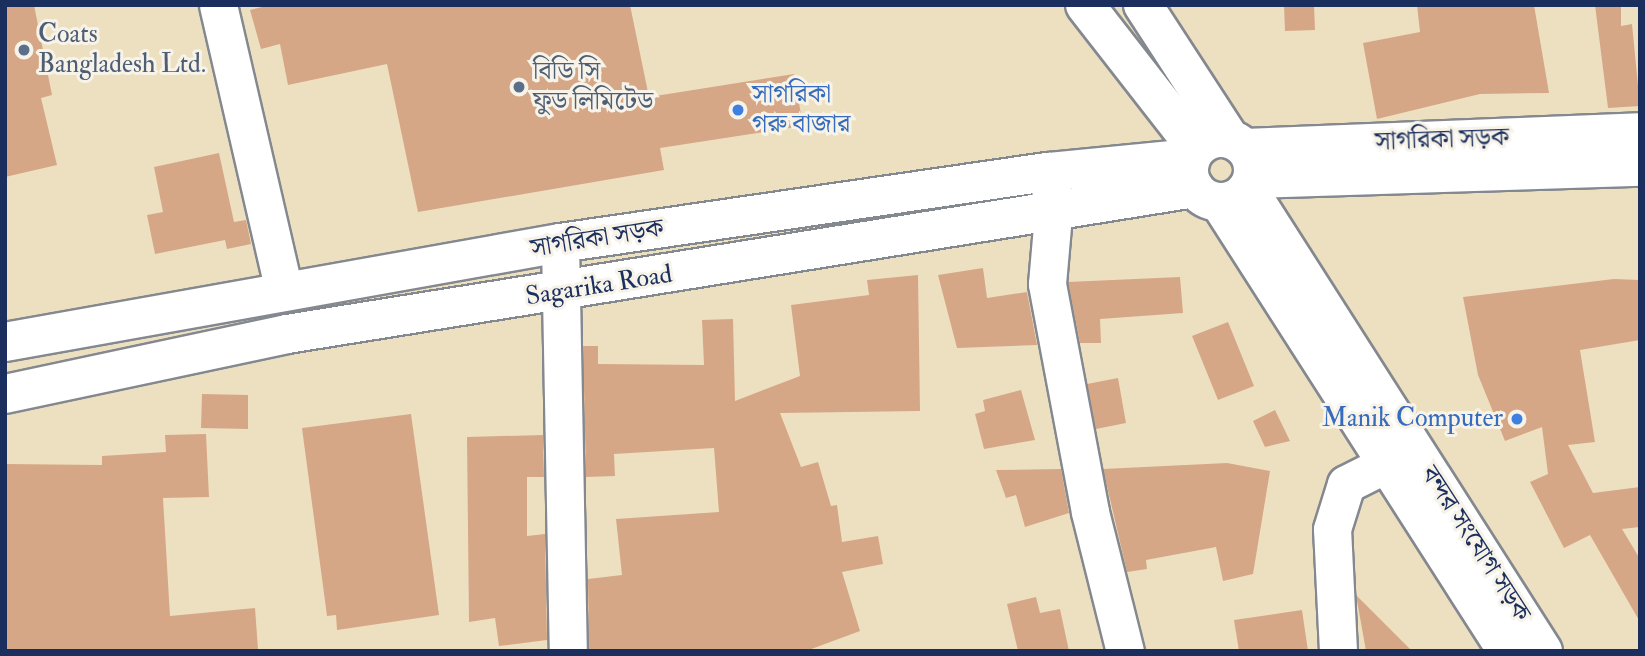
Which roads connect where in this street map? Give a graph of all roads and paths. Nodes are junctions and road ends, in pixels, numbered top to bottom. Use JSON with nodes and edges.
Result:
{"nodes":[{"id":1,"x":218,"y":5,"type":"edge"},
{"id":2,"x":1085,"y":5,"type":"edge"},
{"id":3,"x":1143,"y":5,"type":"edge"},
{"id":4,"x":1640,"y":132,"type":"edge"},
{"id":5,"x":1640,"y":167,"type":"edge"},
{"id":6,"x":1222,"y":169,"type":"junction"},
{"id":7,"x":1048,"y":172,"type":"junction"},
{"id":8,"x":1053,"y":215,"type":"junction"},
{"id":9,"x":560,"y":243,"type":"junction"},
{"id":10,"x":284,"y":292,"type":"junction"},
{"id":11,"x":557,"y":293,"type":"junction"},
{"id":12,"x":5,"y":342,"type":"edge"},
{"id":13,"x":5,"y":394,"type":"edge"},
{"id":14,"x":1390,"y":462,"type":"junction"},
{"id":15,"x":568,"y":651,"type":"edge"},
{"id":16,"x":1125,"y":651,"type":"edge"},
{"id":17,"x":1338,"y":651,"type":"edge"},
{"id":18,"x":1507,"y":651,"type":"edge"},
{"id":19,"x":1543,"y":651,"type":"edge"}],
"edges":[{"from":1,"to":10,"type":"street"},
{"from":2,"to":6,"type":"main road","name":"বন্দর সংযোগ সড়ক"},
{"from":3,"to":6,"type":"main road","name":"বন্দর সংযোগ সড়ক"},
{"from":4,"to":6,"type":"main road","name":"সাগরিকা সড়ক"},
{"from":5,"to":6,"type":"main road","name":"সাগরিকা সড়ক"},
{"from":6,"to":7,"type":"main road","name":"সাগরিকা সড়ক"},
{"from":6,"to":8,"type":"main road","name":"Sagarika Road"},
{"from":6,"to":14,"type":"main road","name":"বন্দর সংযোগ সড়ক"},
{"from":6,"to":19,"type":"main road","name":"বন্দর সংযোগ সড়ক"},
{"from":7,"to":8,"type":"street"},
{"from":7,"to":9,"type":"main road","name":"সাগরিকা সড়ক"},
{"from":8,"to":11,"type":"main road","name":"Sagarika Road"},
{"from":8,"to":16,"type":"street"},
{"from":9,"to":10,"type":"main road","name":"সাগরিকা সড়ক"},
{"from":9,"to":11,"type":"street"},
{"from":10,"to":12,"type":"main road","name":"সাগরিকা সড়ক"},
{"from":11,"to":13,"type":"main road","name":"Sagarika Road"},
{"from":11,"to":15,"type":"street"},
{"from":14,"to":17,"type":"street"},
{"from":14,"to":18,"type":"main road","name":"বন্দর সংযোগ সড়ক"}]}
